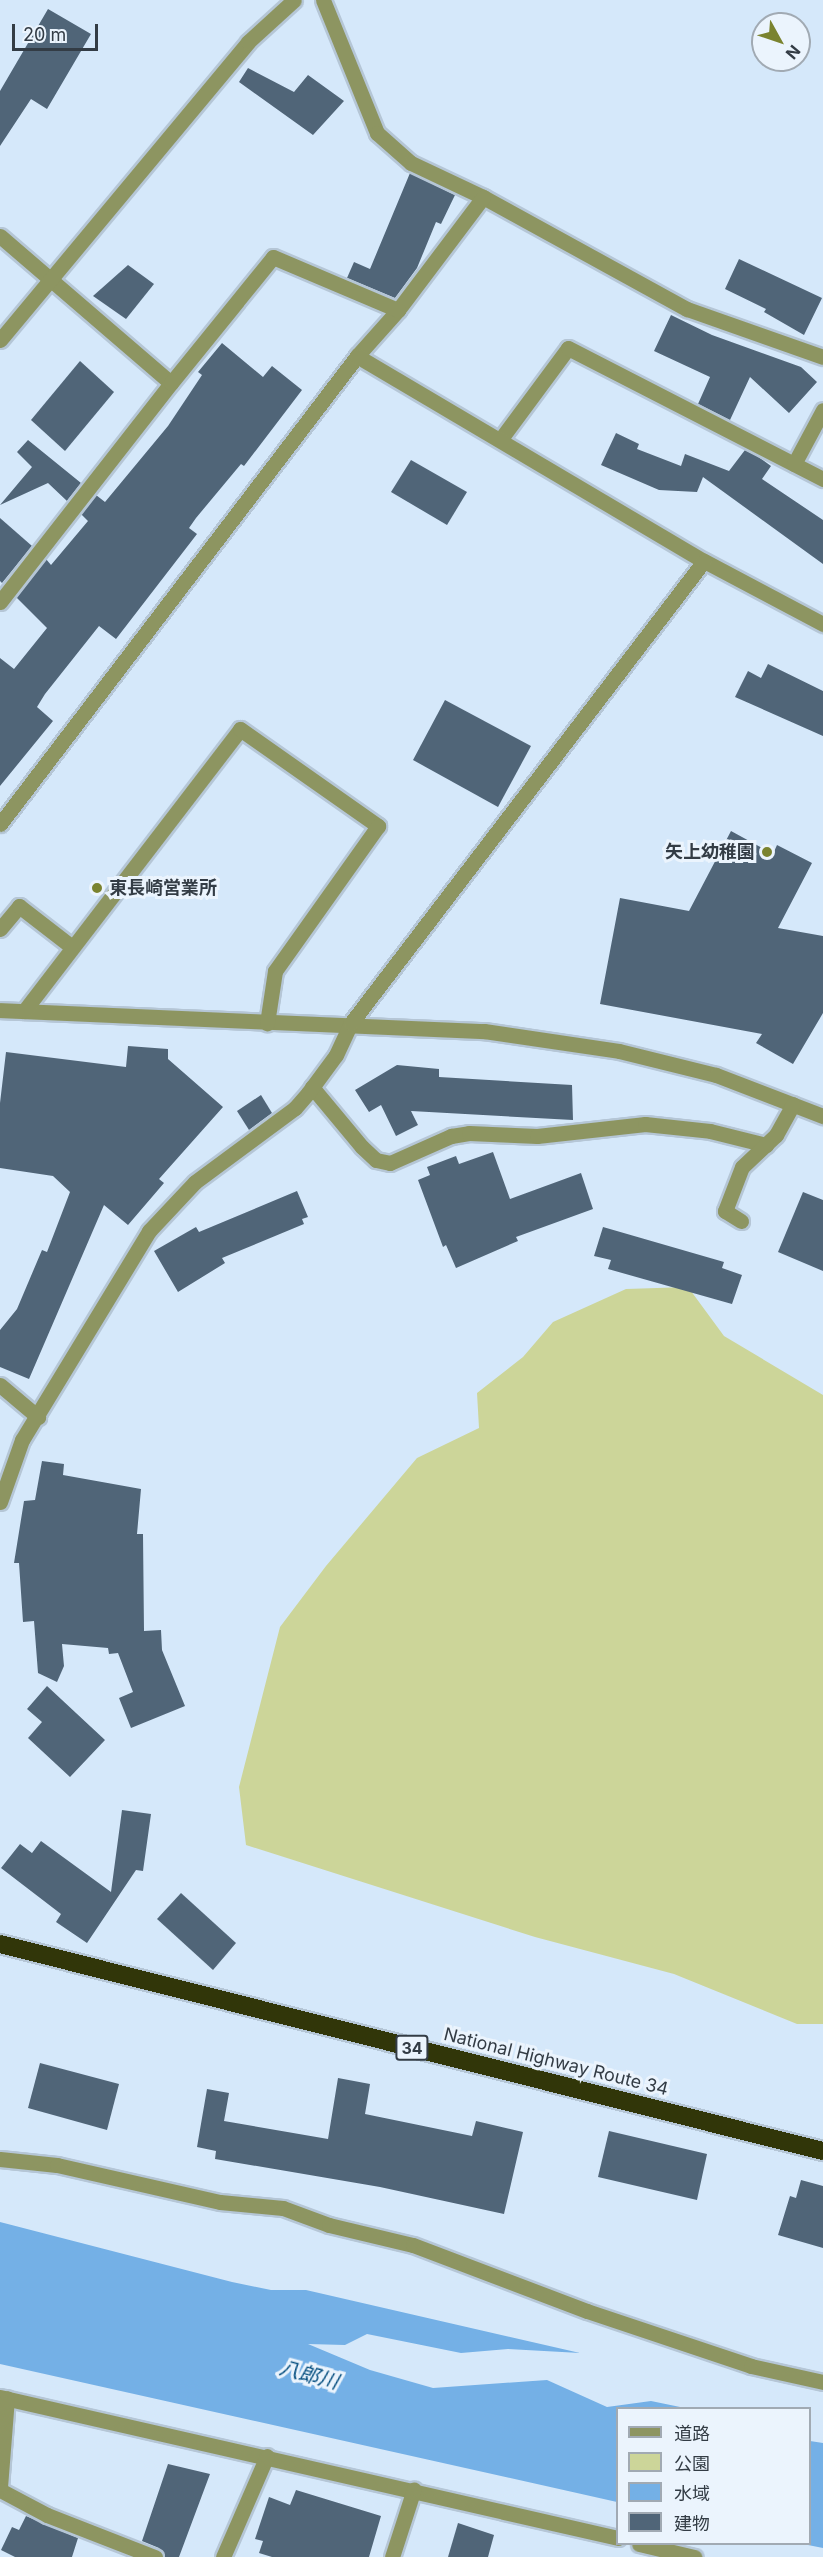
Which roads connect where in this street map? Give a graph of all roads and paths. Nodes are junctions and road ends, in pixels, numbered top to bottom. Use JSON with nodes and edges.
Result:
{"nodes":[{"id":1,"x":294,"y":0,"type":"edge"},
{"id":2,"x":323,"y":0,"type":"edge"},
{"id":3,"x":483,"y":197,"type":"junction"},
{"id":4,"x":0,"y":236,"type":"edge"},
{"id":5,"x":52,"y":279,"type":"junction"},
{"id":6,"x":398,"y":310,"type":"junction"},
{"id":7,"x":0,"y":340,"type":"edge"},
{"id":8,"x":357,"y":356,"type":"junction"},
{"id":9,"x":823,"y":357,"type":"edge"},
{"id":10,"x":171,"y":383,"type":"junction"},
{"id":11,"x":823,"y":410,"type":"edge"},
{"id":12,"x":500,"y":440,"type":"junction"},
{"id":13,"x":794,"y":464,"type":"junction"},
{"id":14,"x":823,"y":479,"type":"edge"},
{"id":15,"x":704,"y":561,"type":"junction"},
{"id":16,"x":0,"y":602,"type":"edge"},
{"id":17,"x":823,"y":624,"type":"edge"},
{"id":18,"x":0,"y":824,"type":"edge"},
{"id":19,"x":0,"y":929,"type":"edge"},
{"id":20,"x":72,"y":947,"type":"junction"},
{"id":21,"x":0,"y":1010,"type":"edge"},
{"id":22,"x":24,"y":1011,"type":"junction"},
{"id":23,"x":267,"y":1023,"type":"junction"},
{"id":24,"x":351,"y":1023,"type":"junction"},
{"id":25,"x":312,"y":1087,"type":"junction"},
{"id":26,"x":793,"y":1104,"type":"junction"},
{"id":27,"x":823,"y":1116,"type":"edge"},
{"id":28,"x":766,"y":1145,"type":"junction"},
{"id":29,"x":741,"y":1221,"type":"dead end"},
{"id":30,"x":0,"y":1385,"type":"edge"},
{"id":31,"x":38,"y":1417,"type":"junction"},
{"id":32,"x":0,"y":1502,"type":"edge"},
{"id":33,"x":0,"y":1944,"type":"edge"},
{"id":34,"x":823,"y":2151,"type":"edge"},
{"id":35,"x":0,"y":2159,"type":"edge"},
{"id":36,"x":823,"y":2382,"type":"edge"},
{"id":37,"x":3,"y":2397,"type":"edge"},
{"id":38,"x":267,"y":2456,"type":"junction"},
{"id":39,"x":0,"y":2488,"type":"edge"},
{"id":40,"x":414,"y":2489,"type":"junction"},
{"id":41,"x":616,"y":2538,"type":"edge"},
{"id":42,"x":643,"y":2545,"type":"edge"},
{"id":43,"x":155,"y":2557,"type":"edge"},
{"id":44,"x":223,"y":2557,"type":"edge"},
{"id":45,"x":392,"y":2557,"type":"edge"},
{"id":46,"x":694,"y":2557,"type":"edge"}],
"edges":[{"from":1,"to":5,"type":"street"},
{"from":2,"to":3,"type":"street"},
{"from":3,"to":6,"type":"street"},
{"from":3,"to":9,"type":"street"},
{"from":4,"to":5,"type":"street"},
{"from":5,"to":7,"type":"street"},
{"from":5,"to":10,"type":"street"},
{"from":6,"to":8,"type":"street"},
{"from":6,"to":10,"type":"street"},
{"from":8,"to":12,"type":"street"},
{"from":8,"to":18,"type":"street"},
{"from":10,"to":16,"type":"street"},
{"from":11,"to":13,"type":"street"},
{"from":12,"to":13,"type":"street"},
{"from":12,"to":15,"type":"street"},
{"from":13,"to":14,"type":"street"},
{"from":15,"to":17,"type":"street"},
{"from":15,"to":24,"type":"street"},
{"from":19,"to":20,"type":"street"},
{"from":20,"to":22,"type":"street"},
{"from":20,"to":23,"type":"street"},
{"from":21,"to":22,"type":"street"},
{"from":22,"to":23,"type":"street"},
{"from":23,"to":24,"type":"street"},
{"from":24,"to":25,"type":"street"},
{"from":24,"to":26,"type":"street"},
{"from":25,"to":28,"type":"street"},
{"from":25,"to":31,"type":"street"},
{"from":26,"to":27,"type":"street"},
{"from":26,"to":28,"type":"street"},
{"from":28,"to":29,"type":"street"},
{"from":30,"to":31,"type":"street"},
{"from":31,"to":32,"type":"street"},
{"from":33,"to":34,"type":"highway","name":"National Highway Route 34","number":"34"},
{"from":35,"to":36,"type":"street"},
{"from":37,"to":38,"type":"street"},
{"from":37,"to":39,"type":"street"},
{"from":38,"to":40,"type":"street"},
{"from":38,"to":44,"type":"street"},
{"from":39,"to":43,"type":"street"},
{"from":40,"to":41,"type":"street"},
{"from":40,"to":45,"type":"street"},
{"from":42,"to":46,"type":"street"}]}
